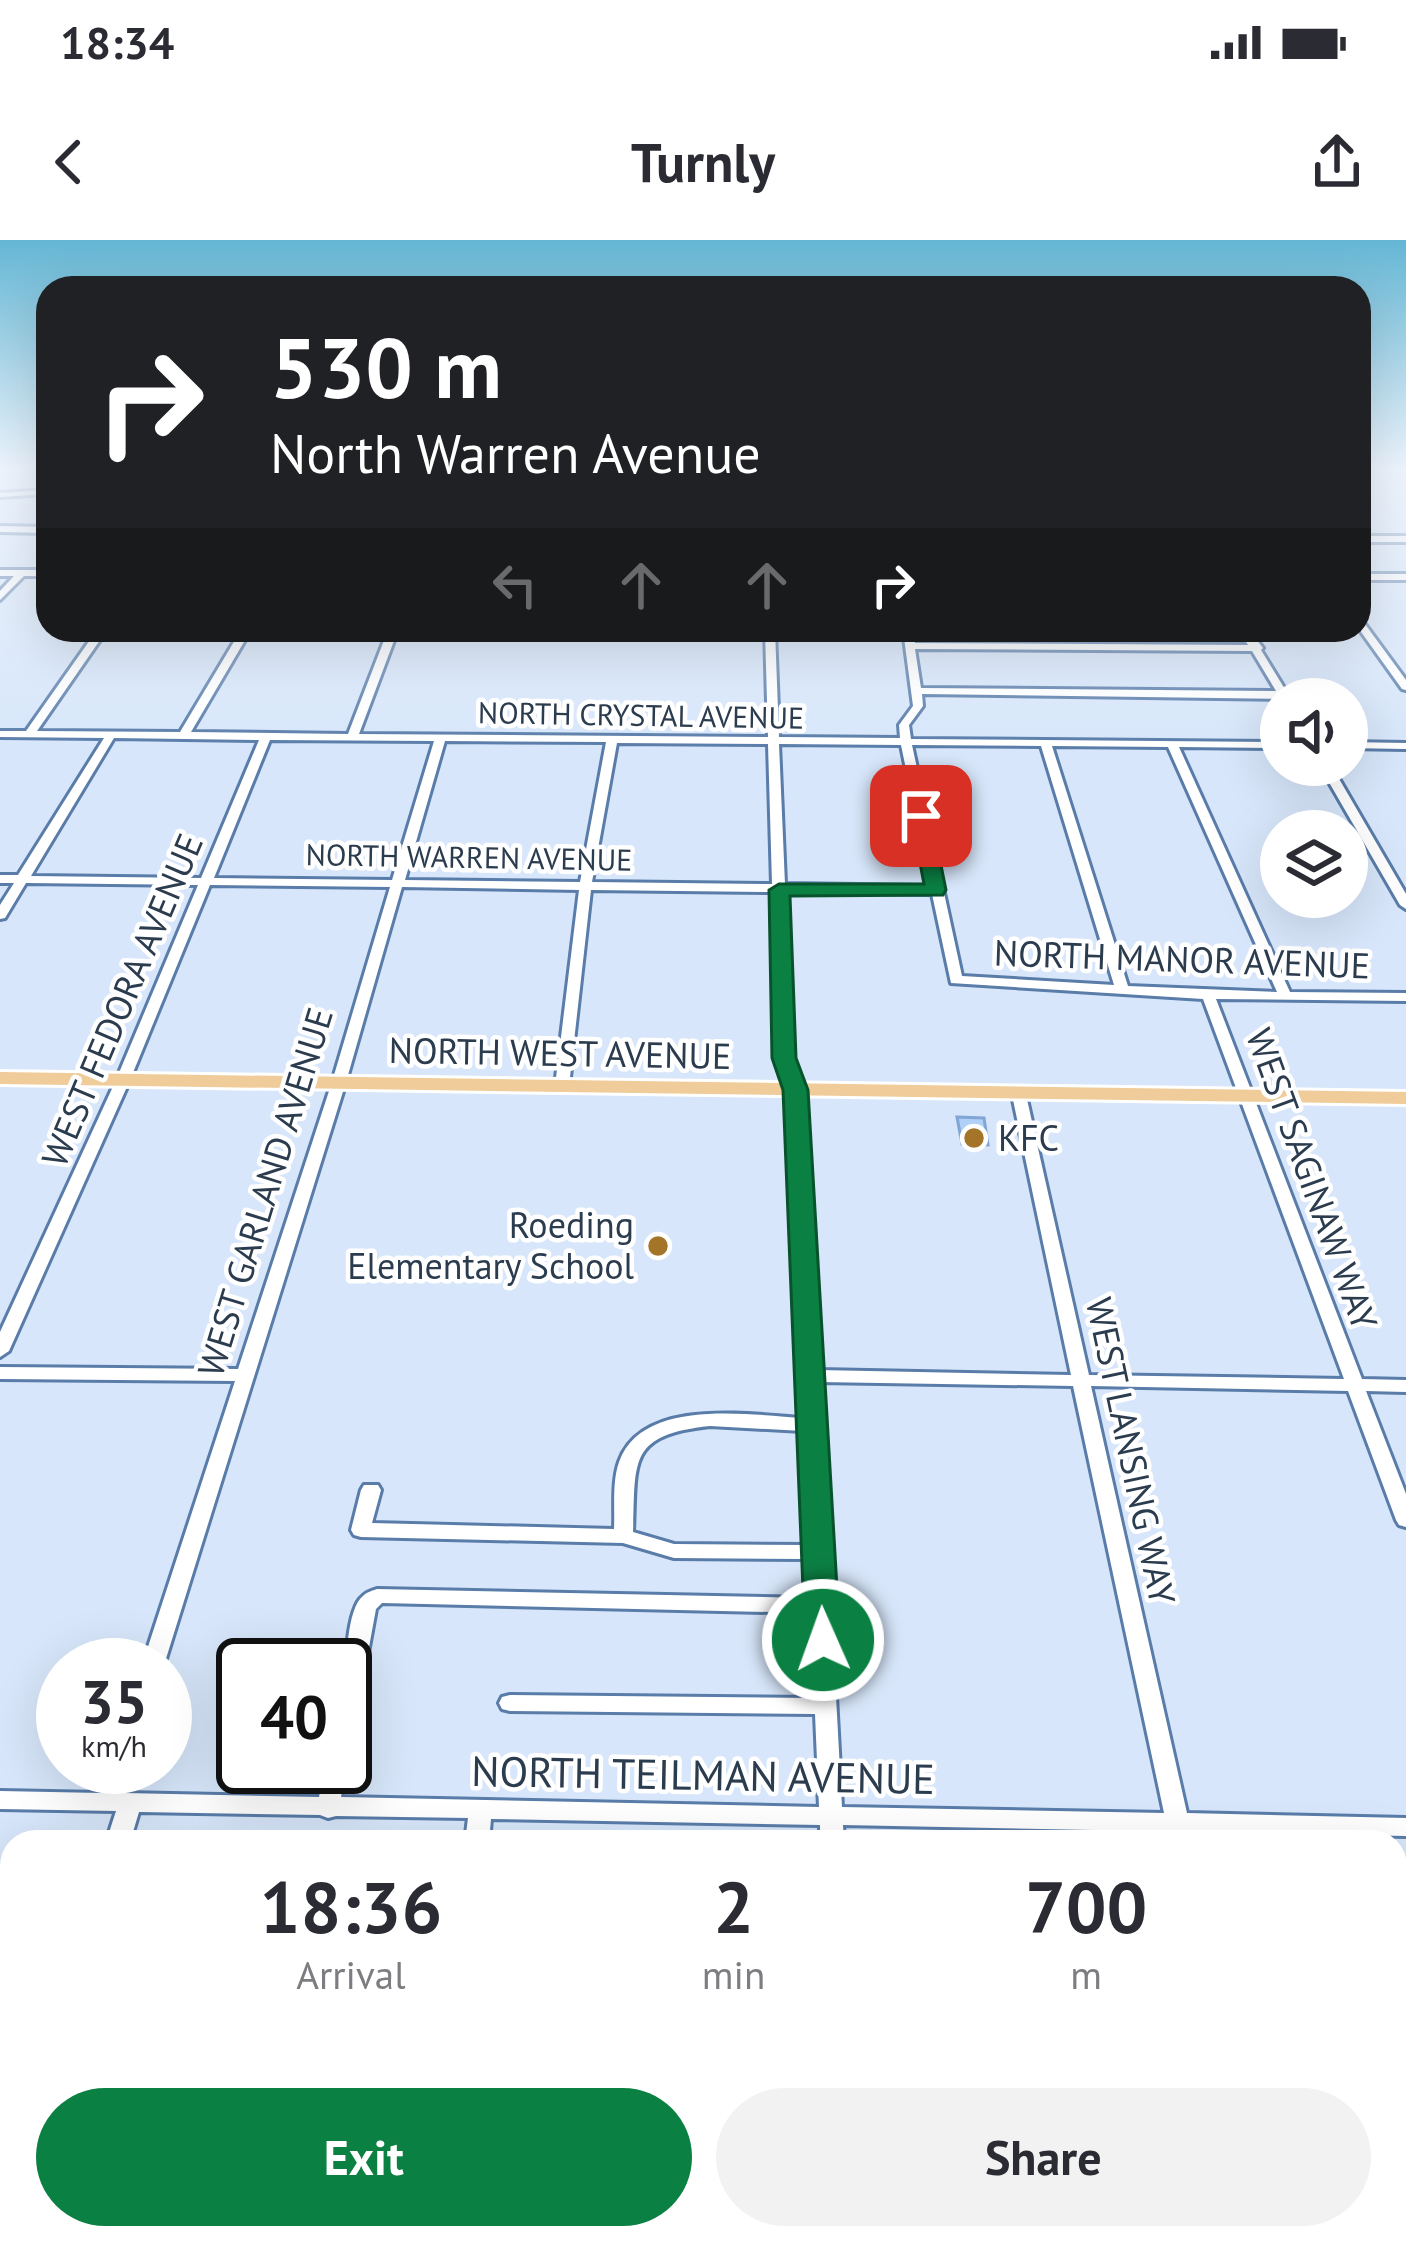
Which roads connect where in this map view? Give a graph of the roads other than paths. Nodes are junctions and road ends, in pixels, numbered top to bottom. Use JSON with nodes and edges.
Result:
{"nodes":[{"id":1,"x":0,"y":573,"type":"edge"},
{"id":2,"x":21,"y":573,"type":"junction"},
{"id":3,"x":36,"y":573,"type":"edge"},
{"id":4,"x":1371,"y":578,"type":"edge"},
{"id":5,"x":1406,"y":578,"type":"edge"},
{"id":6,"x":0,"y":597,"type":"edge"},
{"id":7,"x":1371,"y":639,"type":"edge"},
{"id":8,"x":93,"y":642,"type":"edge"},
{"id":9,"x":239,"y":642,"type":"edge"},
{"id":10,"x":388,"y":642,"type":"edge"},
{"id":11,"x":771,"y":642,"type":"edge"},
{"id":12,"x":910,"y":642,"type":"edge"},
{"id":13,"x":1253,"y":642,"type":"edge"},
{"id":14,"x":911,"y":646,"type":"junction"},
{"id":15,"x":1258,"y":648,"type":"junction"},
{"id":16,"x":1275,"y":678,"type":"edge"},
{"id":17,"x":1406,"y":687,"type":"edge"},
{"id":18,"x":918,"y":691,"type":"junction"},
{"id":19,"x":1260,"y":696,"type":"edge"},
{"id":20,"x":0,"y":734,"type":"edge"},
{"id":21,"x":28,"y":734,"type":"junction"},
{"id":22,"x":111,"y":735,"type":"junction"},
{"id":23,"x":183,"y":736,"type":"junction"},
{"id":24,"x":266,"y":737,"type":"junction"},
{"id":25,"x":352,"y":737,"type":"junction"},
{"id":26,"x":440,"y":738,"type":"junction"},
{"id":27,"x":612,"y":740,"type":"junction"},
{"id":28,"x":775,"y":741,"type":"junction"},
{"id":29,"x":906,"y":742,"type":"junction"},
{"id":30,"x":1045,"y":742,"type":"junction"},
{"id":31,"x":1172,"y":745,"type":"junction"},
{"id":32,"x":1260,"y":745,"type":"edge"},
{"id":33,"x":1368,"y":746,"type":"edge"},
{"id":34,"x":1406,"y":746,"type":"edge"},
{"id":35,"x":1337,"y":786,"type":"edge"},
{"id":36,"x":0,"y":880,"type":"edge"},
{"id":37,"x":22,"y":880,"type":"junction"},
{"id":38,"x":208,"y":881,"type":"junction"},
{"id":39,"x":398,"y":883,"type":"junction"},
{"id":40,"x":585,"y":888,"type":"junction"},
{"id":41,"x":779,"y":890,"type":"junction"},
{"id":42,"x":936,"y":890,"type":"junction"},
{"id":43,"x":1404,"y":899,"type":"edge"},
{"id":44,"x":0,"y":915,"type":"edge"},
{"id":45,"x":1122,"y":988,"type":"junction"},
{"id":46,"x":1208,"y":995,"type":"junction"},
{"id":47,"x":1286,"y":997,"type":"junction"},
{"id":48,"x":1406,"y":997,"type":"edge"},
{"id":49,"x":0,"y":1078,"type":"edge"},
{"id":50,"x":122,"y":1080,"type":"junction"},
{"id":51,"x":339,"y":1082,"type":"junction"},
{"id":52,"x":562,"y":1086,"type":"junction"},
{"id":53,"x":796,"y":1090,"type":"junction"},
{"id":54,"x":1019,"y":1095,"type":"junction"},
{"id":55,"x":1247,"y":1096,"type":"junction"},
{"id":56,"x":1406,"y":1098,"type":"edge"},
{"id":57,"x":0,"y":1351,"type":"edge"},
{"id":58,"x":0,"y":1373,"type":"edge"},
{"id":59,"x":246,"y":1375,"type":"junction"},
{"id":60,"x":809,"y":1376,"type":"junction"},
{"id":61,"x":1083,"y":1380,"type":"junction"},
{"id":62,"x":1354,"y":1386,"type":"junction"},
{"id":63,"x":1406,"y":1386,"type":"edge"},
{"id":64,"x":812,"y":1425,"type":"junction"},
{"id":65,"x":371,"y":1490,"type":"dead end"},
{"id":66,"x":1406,"y":1520,"type":"edge"},
{"id":67,"x":623,"y":1536,"type":"junction"},
{"id":68,"x":819,"y":1552,"type":"junction"},
{"id":69,"x":822,"y":1606,"type":"junction"},
{"id":70,"x":162,"y":1638,"type":"edge"},
{"id":71,"x":360,"y":1638,"type":"edge"},
{"id":72,"x":511,"y":1703,"type":"dead end"},
{"id":73,"x":825,"y":1706,"type":"junction"},
{"id":74,"x":120,"y":1794,"type":"edge"},
{"id":75,"x":331,"y":1794,"type":"edge"},
{"id":76,"x":0,"y":1800,"type":"edge"},
{"id":77,"x":119,"y":1805,"type":"junction"},
{"id":78,"x":328,"y":1809,"type":"junction"},
{"id":79,"x":480,"y":1812,"type":"junction"},
{"id":80,"x":831,"y":1814,"type":"junction"},
{"id":81,"x":1177,"y":1822,"type":"junction"},
{"id":82,"x":1406,"y":1827,"type":"edge"},
{"id":83,"x":118,"y":1830,"type":"edge"},
{"id":84,"x":478,"y":1830,"type":"edge"},
{"id":85,"x":832,"y":1830,"type":"edge"}],
"edges":[{"from":1,"to":2,"type":"street"},
{"from":2,"to":3,"type":"street"},
{"from":2,"to":6,"type":"street"},
{"from":4,"to":5,"type":"street"},
{"from":7,"to":17,"type":"street"},
{"from":8,"to":21,"type":"street"},
{"from":9,"to":23,"type":"street"},
{"from":10,"to":25,"type":"street"},
{"from":11,"to":28,"type":"street"},
{"from":12,"to":14,"type":"street"},
{"from":13,"to":15,"type":"street"},
{"from":14,"to":15,"type":"street"},
{"from":14,"to":18,"type":"street"},
{"from":15,"to":16,"type":"street"},
{"from":18,"to":19,"type":"street"},
{"from":18,"to":29,"type":"street"},
{"from":20,"to":21,"type":"street","name":"NORTH CRYSTAL AVENUE"},
{"from":21,"to":22,"type":"street","name":"NORTH CRYSTAL AVENUE"},
{"from":22,"to":23,"type":"street","name":"NORTH CRYSTAL AVENUE"},
{"from":22,"to":37,"type":"street"},
{"from":23,"to":24,"type":"street","name":"NORTH CRYSTAL AVENUE"},
{"from":24,"to":25,"type":"street","name":"NORTH CRYSTAL AVENUE"},
{"from":24,"to":38,"type":"street","name":"WEST FEDORA AVENUE"},
{"from":25,"to":26,"type":"street","name":"NORTH CRYSTAL AVENUE"},
{"from":26,"to":27,"type":"street","name":"NORTH CRYSTAL AVENUE"},
{"from":26,"to":39,"type":"street","name":"WEST GARLAND AVENUE"},
{"from":27,"to":28,"type":"street","name":"NORTH CRYSTAL AVENUE"},
{"from":27,"to":40,"type":"street"},
{"from":28,"to":29,"type":"street","name":"NORTH CRYSTAL AVENUE"},
{"from":28,"to":41,"type":"street"},
{"from":29,"to":30,"type":"street","name":"NORTH CRYSTAL AVENUE"},
{"from":29,"to":42,"type":"street"},
{"from":30,"to":31,"type":"street","name":"NORTH CRYSTAL AVENUE"},
{"from":30,"to":45,"type":"street"},
{"from":31,"to":32,"type":"street","name":"NORTH CRYSTAL AVENUE"},
{"from":31,"to":47,"type":"street","name":"WEST SAGINAW WAY"},
{"from":33,"to":34,"type":"street"},
{"from":35,"to":43,"type":"street"},
{"from":36,"to":37,"type":"street","name":"NORTH WARREN AVENUE"},
{"from":37,"to":38,"type":"street","name":"NORTH WARREN AVENUE"},
{"from":37,"to":44,"type":"street"},
{"from":38,"to":39,"type":"street","name":"NORTH WARREN AVENUE"},
{"from":38,"to":50,"type":"street","name":"WEST FEDORA AVENUE"},
{"from":39,"to":40,"type":"street","name":"NORTH WARREN AVENUE"},
{"from":39,"to":51,"type":"street","name":"WEST GARLAND AVENUE"},
{"from":40,"to":41,"type":"street","name":"NORTH WARREN AVENUE"},
{"from":40,"to":52,"type":"street"},
{"from":41,"to":42,"type":"street","name":"NORTH WARREN AVENUE"},
{"from":41,"to":53,"type":"street"},
{"from":42,"to":45,"type":"street","name":"NORTH MANOR AVENUE"},
{"from":45,"to":46,"type":"street","name":"NORTH MANOR AVENUE"},
{"from":46,"to":47,"type":"street","name":"NORTH MANOR AVENUE"},
{"from":46,"to":55,"type":"street","name":"WEST SAGINAW WAY"},
{"from":47,"to":48,"type":"street","name":"NORTH MANOR AVENUE"},
{"from":49,"to":50,"type":"main road","name":"NORTH WEST AVENUE"},
{"from":50,"to":51,"type":"main road","name":"NORTH WEST AVENUE"},
{"from":50,"to":57,"type":"street","name":"WEST FEDORA AVENUE"},
{"from":51,"to":52,"type":"main road","name":"NORTH WEST AVENUE"},
{"from":51,"to":59,"type":"street","name":"WEST GARLAND AVENUE"},
{"from":52,"to":53,"type":"main road","name":"NORTH WEST AVENUE"},
{"from":53,"to":54,"type":"main road","name":"NORTH WEST AVENUE"},
{"from":53,"to":60,"type":"street"},
{"from":54,"to":55,"type":"main road","name":"NORTH WEST AVENUE"},
{"from":54,"to":61,"type":"street","name":"WEST LANSING WAY"},
{"from":55,"to":56,"type":"main road","name":"NORTH WEST AVENUE"},
{"from":55,"to":62,"type":"street","name":"WEST SAGINAW WAY"},
{"from":58,"to":59,"type":"street"},
{"from":59,"to":70,"type":"street","name":"WEST GARLAND AVENUE"},
{"from":60,"to":61,"type":"street"},
{"from":60,"to":64,"type":"street"},
{"from":61,"to":62,"type":"street"},
{"from":61,"to":81,"type":"street","name":"WEST LANSING WAY"},
{"from":62,"to":63,"type":"street"},
{"from":62,"to":66,"type":"street","name":"WEST SAGINAW WAY"},
{"from":64,"to":67,"type":"street"},
{"from":64,"to":68,"type":"street"},
{"from":65,"to":67,"type":"street"},
{"from":67,"to":68,"type":"street"},
{"from":68,"to":69,"type":"street"},
{"from":69,"to":71,"type":"street"},
{"from":69,"to":73,"type":"street"},
{"from":72,"to":73,"type":"street"},
{"from":73,"to":80,"type":"street"},
{"from":74,"to":77,"type":"street"},
{"from":75,"to":78,"type":"street"},
{"from":76,"to":77,"type":"street","name":"NORTH TEILMAN AVENUE"},
{"from":77,"to":78,"type":"street","name":"NORTH TEILMAN AVENUE"},
{"from":77,"to":83,"type":"street"},
{"from":78,"to":79,"type":"street","name":"NORTH TEILMAN AVENUE"},
{"from":79,"to":80,"type":"street","name":"NORTH TEILMAN AVENUE"},
{"from":79,"to":84,"type":"street"},
{"from":80,"to":81,"type":"street","name":"NORTH TEILMAN AVENUE"},
{"from":80,"to":85,"type":"street"},
{"from":81,"to":82,"type":"street","name":"NORTH TEILMAN AVENUE"}]}
